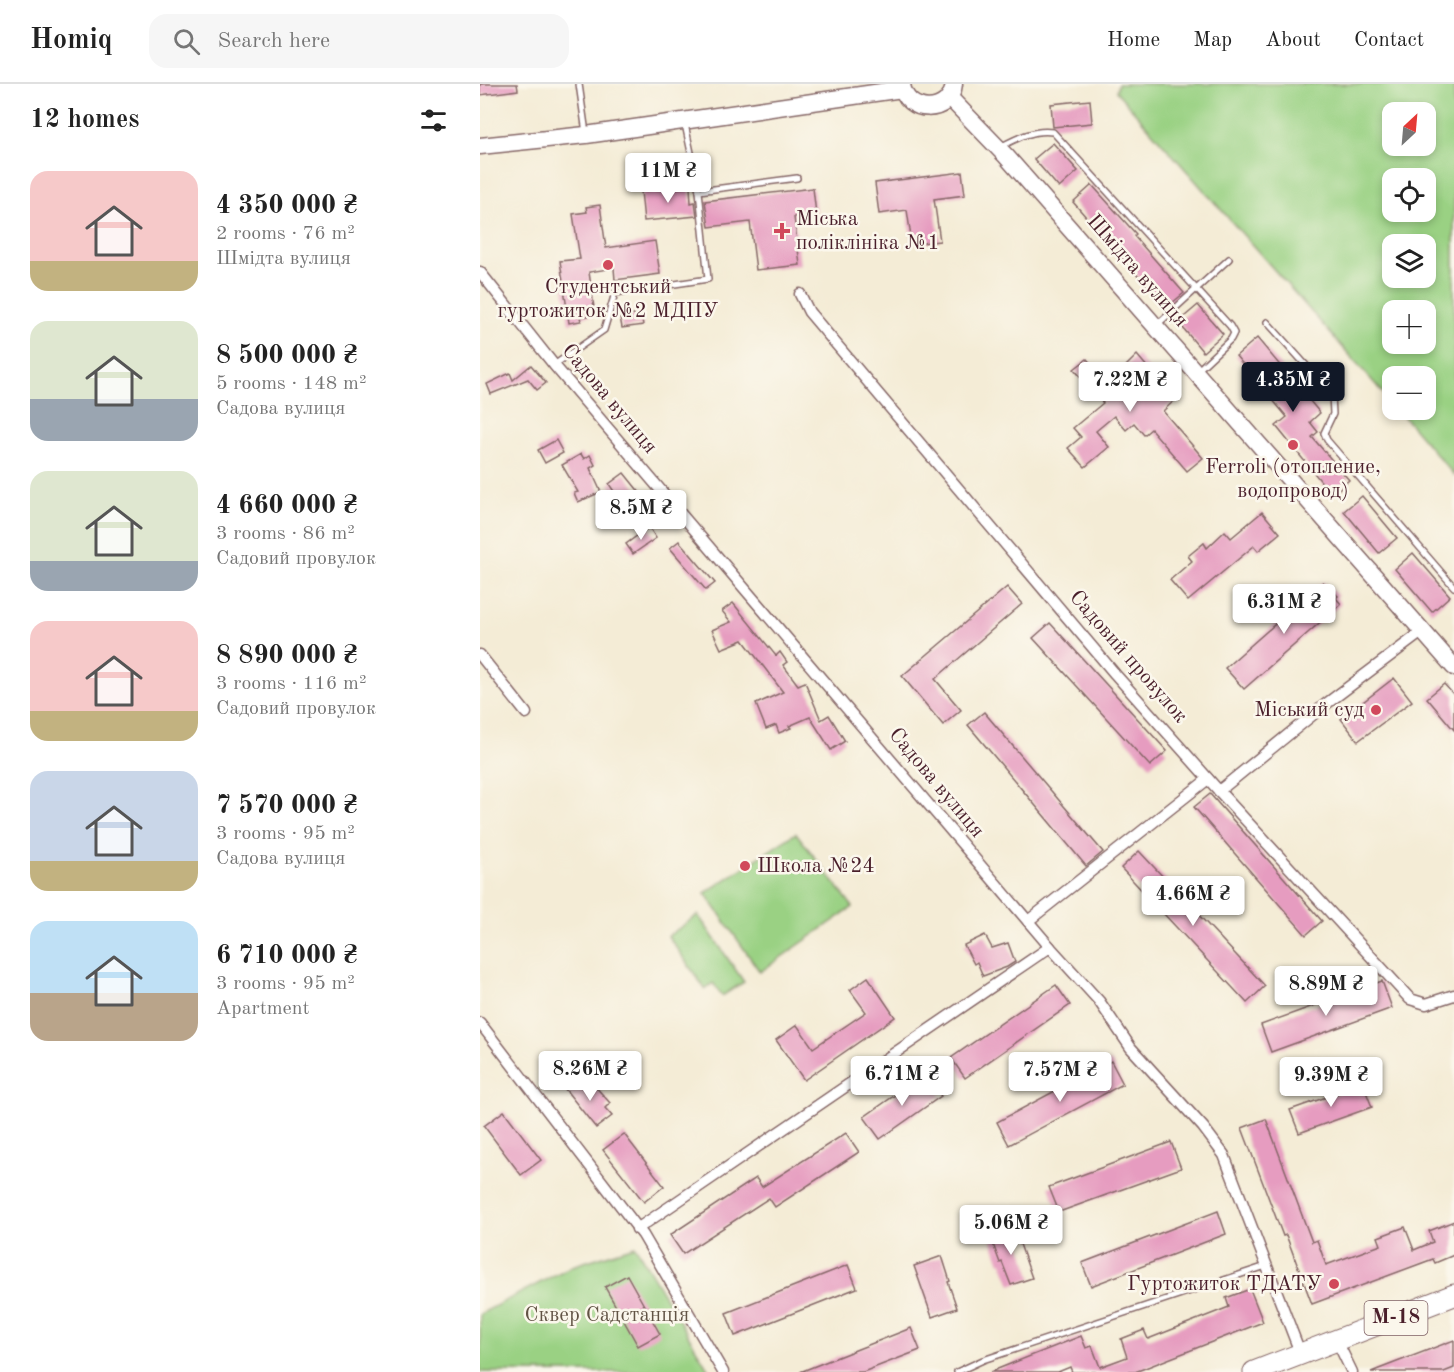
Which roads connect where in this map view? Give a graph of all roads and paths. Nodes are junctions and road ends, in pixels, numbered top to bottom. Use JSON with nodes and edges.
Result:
{"nodes":[{"id":1,"x":579,"y":84,"type":"edge"},
{"id":2,"x":902,"y":86,"type":"edge"},
{"id":3,"x":952,"y":91,"type":"edge"},
{"id":4,"x":684,"y":120,"type":"junction"},
{"id":5,"x":586,"y":135,"type":"junction"},
{"id":6,"x":480,"y":146,"type":"edge"},
{"id":7,"x":998,"y":148,"type":"junction"},
{"id":8,"x":797,"y":178,"type":"dead end"},
{"id":9,"x":699,"y":191,"type":"junction"},
{"id":10,"x":1229,"y":259,"type":"dead end"},
{"id":11,"x":480,"y":272,"type":"edge"},
{"id":12,"x":1196,"y":289,"type":"junction"},
{"id":13,"x":800,"y":294,"type":"dead end"},
{"id":14,"x":1267,"y":322,"type":"dead end"},
{"id":15,"x":1155,"y":326,"type":"junction"},
{"id":16,"x":554,"y":365,"type":"junction"},
{"id":17,"x":1195,"y":372,"type":"junction"},
{"id":18,"x":1454,"y":587,"type":"edge"},
{"id":19,"x":1423,"y":631,"type":"junction"},
{"id":20,"x":480,"y":655,"type":"edge"},
{"id":21,"x":1454,"y":667,"type":"edge"},
{"id":22,"x":526,"y":712,"type":"dead end"},
{"id":23,"x":1208,"y":779,"type":"junction"},
{"id":24,"x":1219,"y":791,"type":"junction"},
{"id":25,"x":1028,"y":921,"type":"junction"},
{"id":26,"x":1050,"y":947,"type":"junction"},
{"id":27,"x":1454,"y":995,"type":"edge"},
{"id":28,"x":481,"y":1026,"type":"edge"},
{"id":29,"x":637,"y":1229,"type":"junction"},
{"id":30,"x":1266,"y":1266,"type":"junction"},
{"id":31,"x":1454,"y":1295,"type":"edge"},
{"id":32,"x":1337,"y":1341,"type":"junction"},
{"id":33,"x":1301,"y":1355,"type":"junction"},
{"id":34,"x":723,"y":1372,"type":"edge"},
{"id":35,"x":957,"y":1372,"type":"edge"},
{"id":36,"x":1254,"y":1372,"type":"edge"},
{"id":37,"x":1352,"y":1372,"type":"edge"}],
"edges":[{"from":1,"to":5,"type":"lane"},
{"from":2,"to":3,"type":"street"},
{"from":2,"to":4,"type":"street"},
{"from":3,"to":7,"type":"street","name":"Шмідта вулиця"},
{"from":4,"to":5,"type":"street"},
{"from":4,"to":9,"type":"lane"},
{"from":5,"to":6,"type":"street"},
{"from":7,"to":12,"type":"lane"},
{"from":7,"to":15,"type":"street","name":"Шмідта вулиця"},
{"from":8,"to":9,"type":"lane"},
{"from":9,"to":16,"type":"lane"},
{"from":10,"to":12,"type":"lane"},
{"from":11,"to":16,"type":"street","name":"Садова вулиця"},
{"from":12,"to":15,"type":"lane"},
{"from":12,"to":17,"type":"lane"},
{"from":13,"to":23,"type":"street","name":"Садовий провулок"},
{"from":14,"to":18,"type":"lane"},
{"from":15,"to":17,"type":"street","name":"Шмідта вулиця"},
{"from":16,"to":25,"type":"street","name":"Садова вулиця"},
{"from":17,"to":19,"type":"street","name":"Шмідта вулиця"},
{"from":19,"to":21,"type":"street","name":"Шмідта вулиця"},
{"from":19,"to":24,"type":"street"},
{"from":20,"to":22,"type":"street"},
{"from":23,"to":24,"type":"street","name":"Садовий провулок"},
{"from":23,"to":25,"type":"street"},
{"from":24,"to":27,"type":"street","name":"Садовий провулок"},
{"from":25,"to":26,"type":"street","name":"Садова вулиця"},
{"from":26,"to":29,"type":"street"},
{"from":26,"to":30,"type":"street","name":"Садова вулиця"},
{"from":28,"to":29,"type":"street"},
{"from":29,"to":34,"type":"street"},
{"from":30,"to":33,"type":"street","name":"Садова вулиця"},
{"from":30,"to":35,"type":"lane"},
{"from":31,"to":32,"type":"highway","number":"М-18"},
{"from":32,"to":33,"type":"highway","number":"М-18"},
{"from":32,"to":37,"type":"street"},
{"from":33,"to":36,"type":"highway","number":"М-18"}]}
